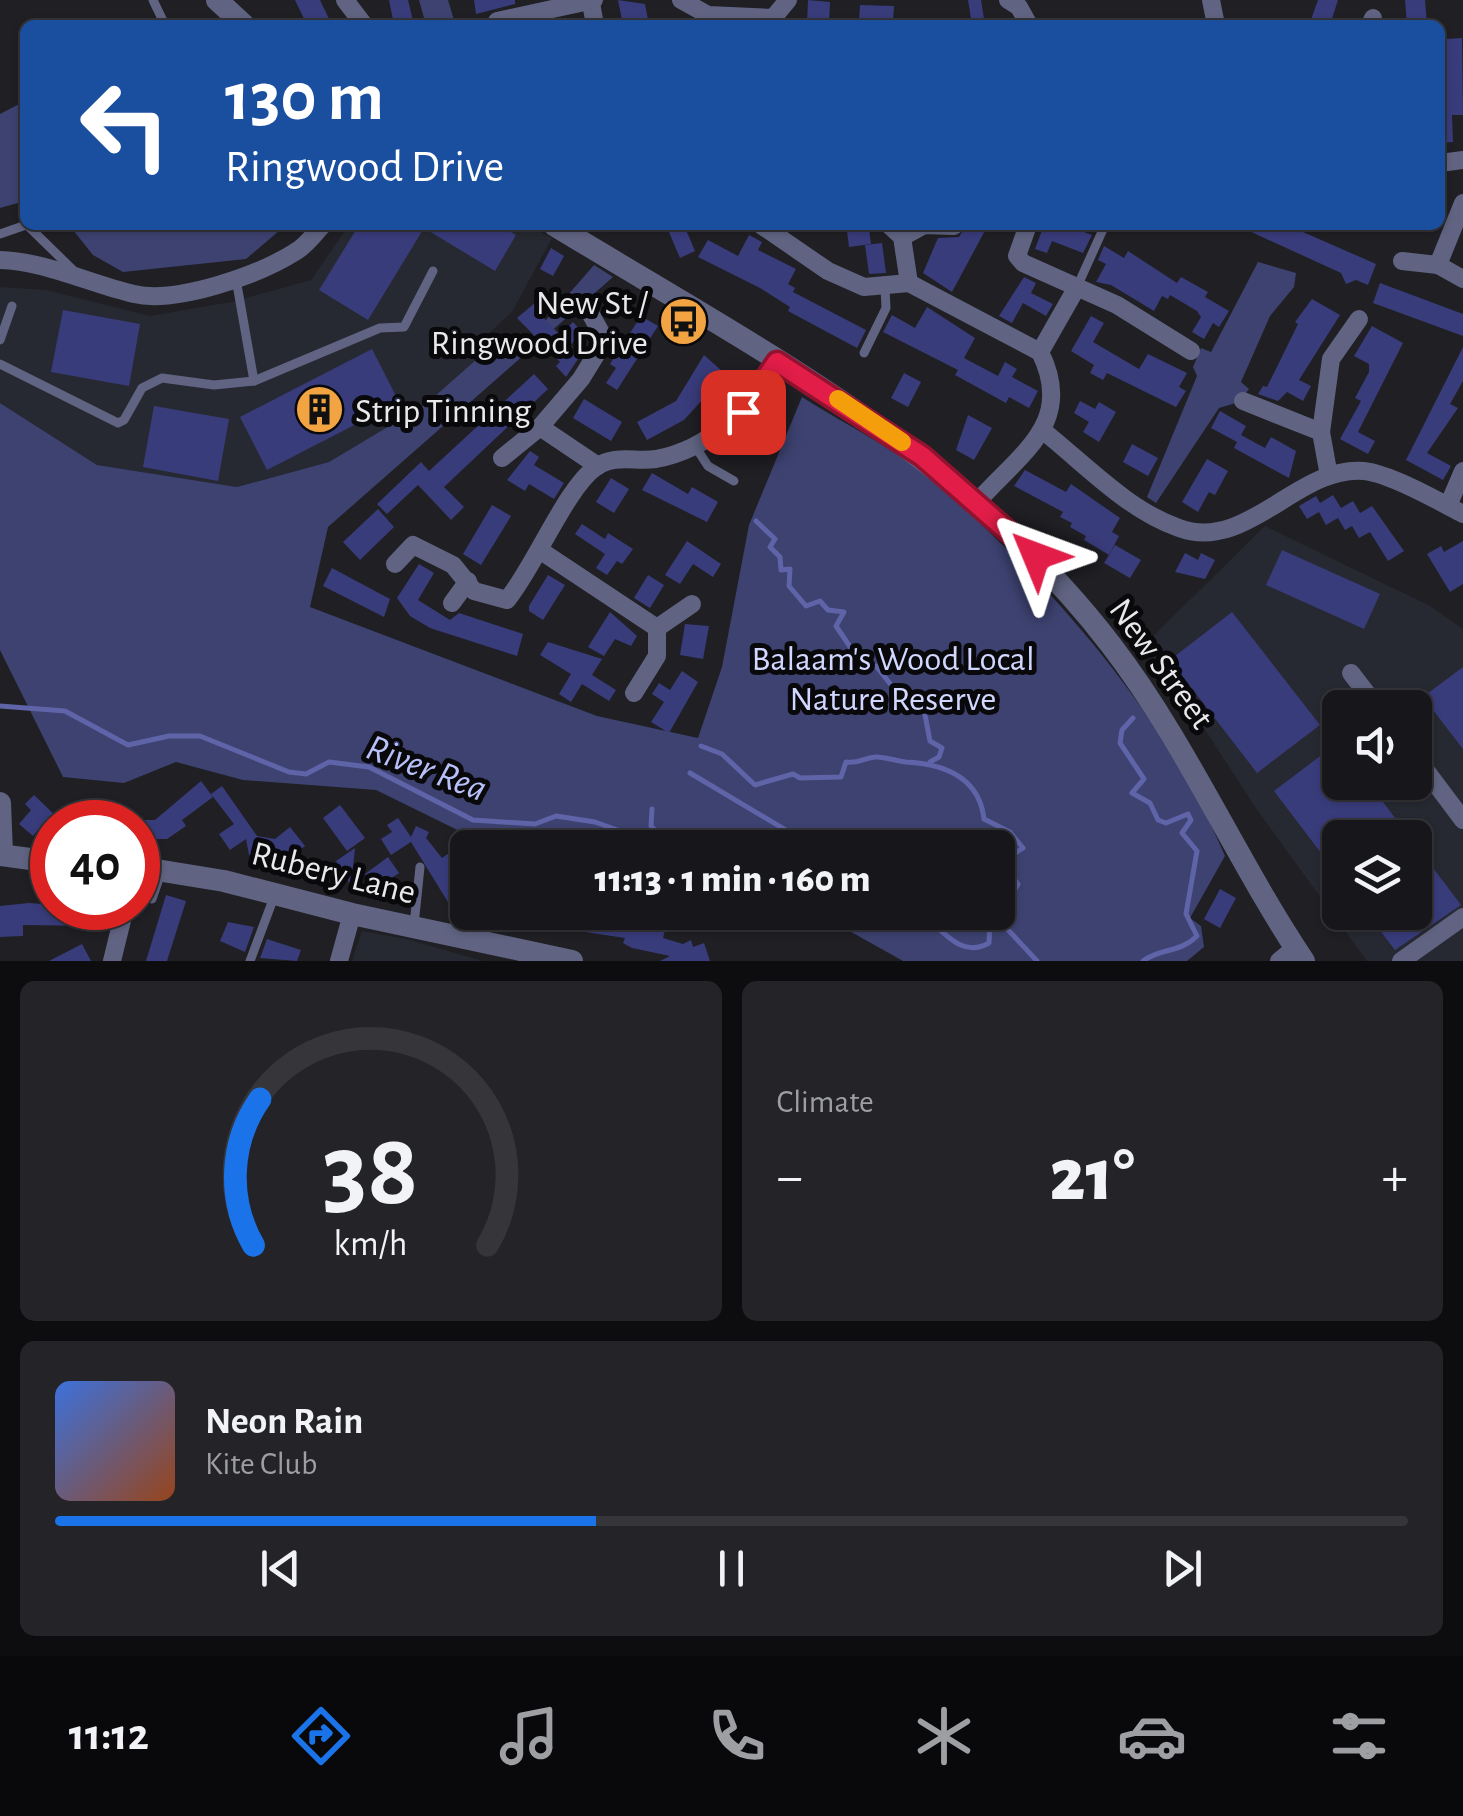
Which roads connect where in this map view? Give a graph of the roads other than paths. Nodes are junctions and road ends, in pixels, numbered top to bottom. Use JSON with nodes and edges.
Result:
{"nodes":[{"id":1,"x":217,"y":0,"type":"edge"},
{"id":2,"x":345,"y":0,"type":"edge"},
{"id":3,"x":681,"y":0,"type":"edge"},
{"id":4,"x":1008,"y":0,"type":"edge"},
{"id":5,"x":592,"y":2,"type":"edge"},
{"id":6,"x":538,"y":6,"type":"edge"},
{"id":7,"x":238,"y":20,"type":"edge"},
{"id":8,"x":360,"y":20,"type":"edge"},
{"id":9,"x":500,"y":20,"type":"edge"},
{"id":10,"x":707,"y":20,"type":"edge"},
{"id":11,"x":1026,"y":20,"type":"edge"},
{"id":12,"x":1463,"y":203,"type":"edge"},
{"id":13,"x":31,"y":230,"type":"edge"},
{"id":14,"x":317,"y":230,"type":"edge"},
{"id":15,"x":562,"y":230,"type":"edge"},
{"id":16,"x":769,"y":230,"type":"edge"},
{"id":17,"x":1026,"y":230,"type":"edge"},
{"id":18,"x":1104,"y":230,"type":"edge"},
{"id":19,"x":895,"y":231,"type":"edge"},
{"id":20,"x":0,"y":260,"type":"edge"},
{"id":21,"x":1402,"y":261,"type":"dead end"},
{"id":22,"x":1438,"y":265,"type":"junction"},
{"id":23,"x":433,"y":271,"type":"dead end"},
{"id":24,"x":1463,"y":278,"type":"edge"},
{"id":25,"x":236,"y":279,"type":"junction"},
{"id":26,"x":82,"y":280,"type":"junction"},
{"id":27,"x":908,"y":282,"type":"junction"},
{"id":28,"x":1077,"y":287,"type":"junction"},
{"id":29,"x":885,"y":288,"type":"junction"},
{"id":30,"x":12,"y":306,"type":"dead end"},
{"id":31,"x":590,"y":311,"type":"dead end"},
{"id":32,"x":1359,"y":319,"type":"dead end"},
{"id":33,"x":0,"y":340,"type":"edge"},
{"id":34,"x":1190,"y":351,"type":"dead end"},
{"id":35,"x":1040,"y":352,"type":"junction"},
{"id":36,"x":864,"y":353,"type":"dead end"},
{"id":37,"x":777,"y":362,"type":"junction"},
{"id":38,"x":0,"y":364,"type":"edge"},
{"id":39,"x":254,"y":380,"type":"junction"},
{"id":40,"x":1243,"y":401,"type":"dead end"},
{"id":41,"x":540,"y":427,"type":"junction"},
{"id":42,"x":1042,"y":430,"type":"junction"},
{"id":43,"x":1320,"y":432,"type":"junction"},
{"id":44,"x":693,"y":444,"type":"junction"},
{"id":45,"x":502,"y":458,"type":"dead end"},
{"id":46,"x":598,"y":466,"type":"junction"},
{"id":47,"x":1463,"y":471,"type":"edge"},
{"id":48,"x":1328,"y":476,"type":"junction"},
{"id":49,"x":734,"y":481,"type":"dead end"},
{"id":50,"x":978,"y":501,"type":"junction"},
{"id":51,"x":1455,"y":510,"type":"edge"},
{"id":52,"x":542,"y":551,"type":"junction"},
{"id":53,"x":395,"y":564,"type":"dead end"},
{"id":54,"x":468,"y":581,"type":"junction"},
{"id":55,"x":452,"y":603,"type":"dead end"},
{"id":56,"x":692,"y":604,"type":"dead end"},
{"id":57,"x":657,"y":628,"type":"junction"},
{"id":58,"x":1352,"y":672,"type":"dead end"},
{"id":59,"x":1365,"y":690,"type":"edge"},
{"id":60,"x":634,"y":693,"type":"dead end"},
{"id":61,"x":1432,"y":779,"type":"edge"},
{"id":62,"x":0,"y":803,"type":"edge"},
{"id":63,"x":1463,"y":820,"type":"edge"},
{"id":64,"x":1,"y":854,"type":"edge"},
{"id":65,"x":30,"y":861,"type":"edge"},
{"id":66,"x":420,"y":867,"type":"dead end"},
{"id":67,"x":162,"y":871,"type":"joint"},
{"id":68,"x":160,"y":877,"type":"edge"},
{"id":69,"x":274,"y":894,"type":"junction"},
{"id":70,"x":352,"y":914,"type":"junction"},
{"id":71,"x":1463,"y":916,"type":"edge"},
{"id":72,"x":414,"y":927,"type":"junction"},
{"id":73,"x":120,"y":930,"type":"edge"},
{"id":74,"x":1292,"y":957,"type":"edge"},
{"id":75,"x":112,"y":961,"type":"edge"},
{"id":76,"x":250,"y":961,"type":"edge"},
{"id":77,"x":339,"y":961,"type":"edge"},
{"id":78,"x":572,"y":961,"type":"edge"},
{"id":79,"x":1402,"y":961,"type":"edge"}],
"edges":[{"from":1,"to":7,"type":"street"},
{"from":2,"to":8,"type":"street"},
{"from":3,"to":10,"type":"street"},
{"from":4,"to":11,"type":"street"},
{"from":5,"to":6,"type":"street"},
{"from":6,"to":9,"type":"street"},
{"from":12,"to":22,"type":"street"},
{"from":13,"to":26,"type":"lane"},
{"from":14,"to":25,"type":"street"},
{"from":15,"to":37,"type":"street","name":"New Street"},
{"from":16,"to":29,"type":"street"},
{"from":17,"to":28,"type":"street"},
{"from":18,"to":28,"type":"lane"},
{"from":19,"to":27,"type":"street"},
{"from":20,"to":26,"type":"street"},
{"from":21,"to":22,"type":"street"},
{"from":22,"to":24,"type":"street"},
{"from":23,"to":39,"type":"lane"},
{"from":25,"to":26,"type":"street"},
{"from":25,"to":39,"type":"lane"},
{"from":27,"to":29,"type":"street"},
{"from":27,"to":35,"type":"street"},
{"from":28,"to":34,"type":"street"},
{"from":28,"to":35,"type":"street"},
{"from":29,"to":36,"type":"lane"},
{"from":30,"to":33,"type":"lane"},
{"from":31,"to":41,"type":"street"},
{"from":32,"to":43,"type":"street"},
{"from":35,"to":42,"type":"street"},
{"from":37,"to":44,"type":"street"},
{"from":37,"to":50,"type":"street","name":"New Street"},
{"from":38,"to":39,"type":"lane"},
{"from":40,"to":43,"type":"street"},
{"from":41,"to":45,"type":"street"},
{"from":41,"to":46,"type":"street"},
{"from":42,"to":48,"type":"street"},
{"from":42,"to":50,"type":"street"},
{"from":43,"to":48,"type":"street"},
{"from":44,"to":46,"type":"street"},
{"from":44,"to":49,"type":"lane"},
{"from":46,"to":52,"type":"street"},
{"from":47,"to":51,"type":"street"},
{"from":48,"to":51,"type":"street"},
{"from":50,"to":74,"type":"street","name":"New Street"},
{"from":52,"to":54,"type":"street"},
{"from":52,"to":57,"type":"street"},
{"from":53,"to":54,"type":"street"},
{"from":54,"to":55,"type":"street"},
{"from":56,"to":57,"type":"street"},
{"from":57,"to":60,"type":"street"},
{"from":58,"to":59,"type":"street"},
{"from":61,"to":63,"type":"street"},
{"from":62,"to":64,"type":"street"},
{"from":64,"to":65,"type":"street"},
{"from":66,"to":72,"type":"lane"},
{"from":67,"to":68,"type":"lane"},
{"from":67,"to":69,"type":"street","name":"Rubery Lane"},
{"from":69,"to":70,"type":"street","name":"Rubery Lane"},
{"from":69,"to":76,"type":"lane"},
{"from":70,"to":72,"type":"street","name":"Rubery Lane"},
{"from":70,"to":77,"type":"street"},
{"from":71,"to":79,"type":"street"},
{"from":72,"to":78,"type":"street","name":"Rubery Lane"},
{"from":73,"to":75,"type":"street"}]}
